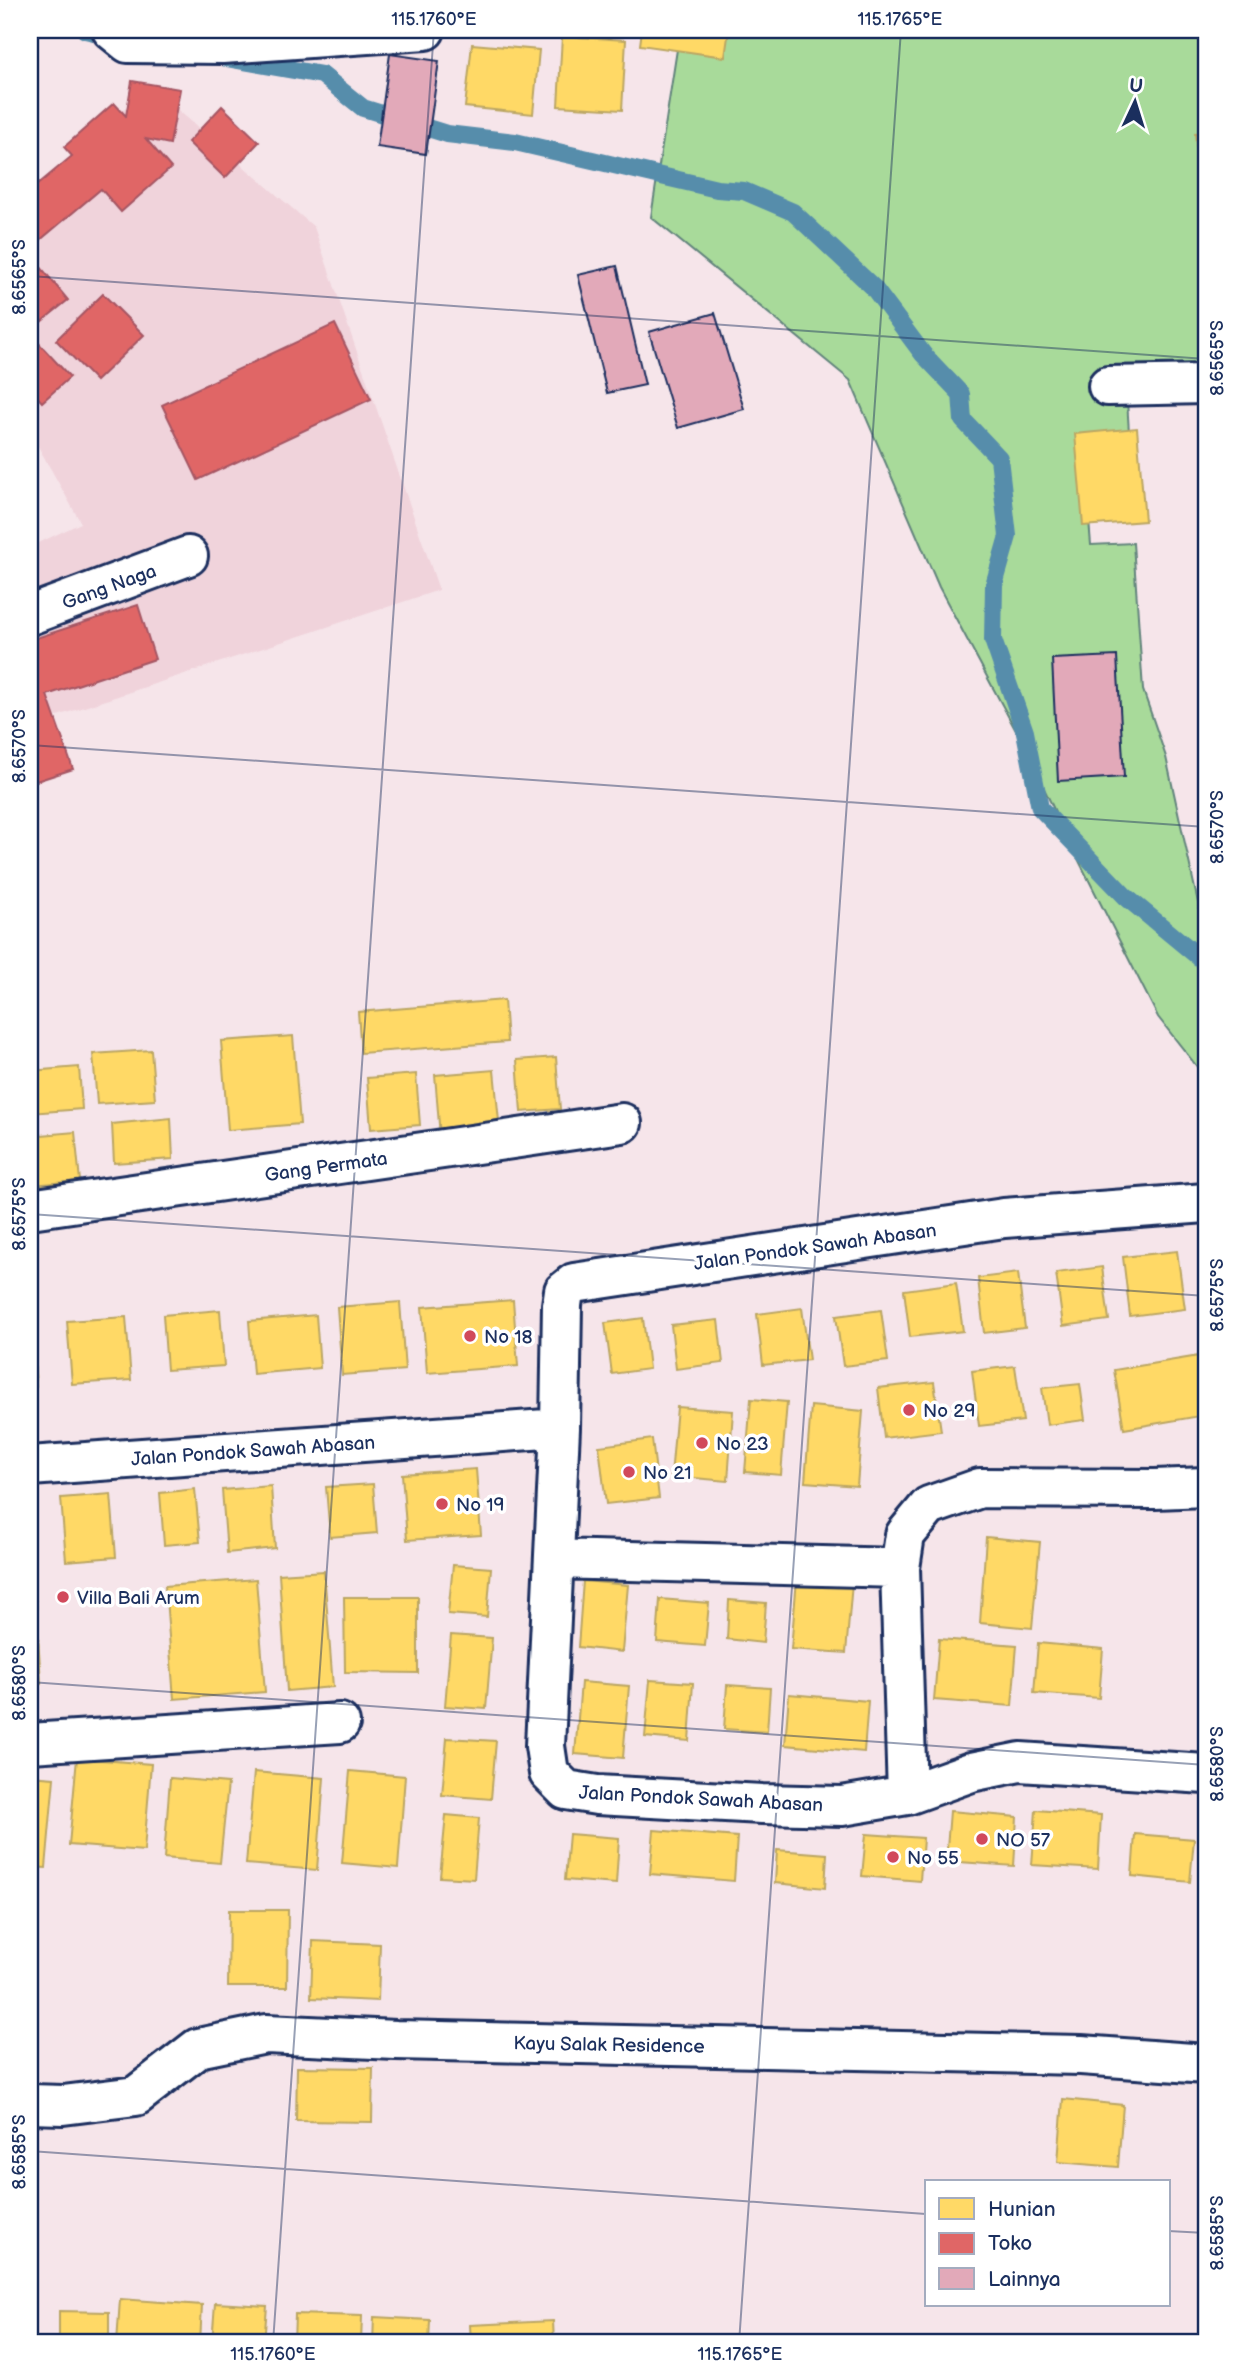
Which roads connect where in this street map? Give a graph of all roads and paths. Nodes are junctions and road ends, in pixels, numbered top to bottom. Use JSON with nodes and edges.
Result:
{"nodes":[{"id":1,"x":112,"y":30,"type":"edge"},
{"id":2,"x":425,"y":30,"type":"edge"},
{"id":3,"x":1206,"y":384,"type":"edge"},
{"id":4,"x":1108,"y":386,"type":"dead end"},
{"id":5,"x":188,"y":556,"type":"dead end"},
{"id":6,"x":30,"y":615,"type":"edge"},
{"id":7,"x":622,"y":1123,"type":"dead end"},
{"id":8,"x":1206,"y":1203,"type":"edge"},
{"id":9,"x":30,"y":1209,"type":"edge"},
{"id":10,"x":560,"y":1428,"type":"junction"},
{"id":11,"x":30,"y":1466,"type":"edge"},
{"id":12,"x":1206,"y":1487,"type":"edge"},
{"id":13,"x":554,"y":1559,"type":"junction"},
{"id":14,"x":900,"y":1568,"type":"junction"},
{"id":15,"x":340,"y":1723,"type":"dead end"},
{"id":16,"x":30,"y":1743,"type":"edge"},
{"id":17,"x":1206,"y":1773,"type":"edge"},
{"id":18,"x":907,"y":1795,"type":"junction"},
{"id":19,"x":1206,"y":2064,"type":"edge"},
{"id":20,"x":30,"y":2104,"type":"edge"}],
"edges":[{"from":1,"to":2,"type":"street"},
{"from":3,"to":4,"type":"street"},
{"from":5,"to":6,"type":"street","name":"Gang Naga"},
{"from":7,"to":9,"type":"street","name":"Gang Permata"},
{"from":8,"to":10,"type":"street","name":"Jalan Pondok Sawah Abasan"},
{"from":10,"to":11,"type":"street","name":"Jalan Pondok Sawah Abasan"},
{"from":10,"to":13,"type":"street","name":"Jalan Pondok Sawah Abasan"},
{"from":12,"to":14,"type":"street"},
{"from":13,"to":14,"type":"street"},
{"from":13,"to":18,"type":"street","name":"Jalan Pondok Sawah Abasan"},
{"from":14,"to":18,"type":"street"},
{"from":15,"to":16,"type":"street"},
{"from":17,"to":18,"type":"street","name":"Jalan Pondok Sawah Abasan"},
{"from":19,"to":20,"type":"street","name":"Kayu Salak Residence"}]}
